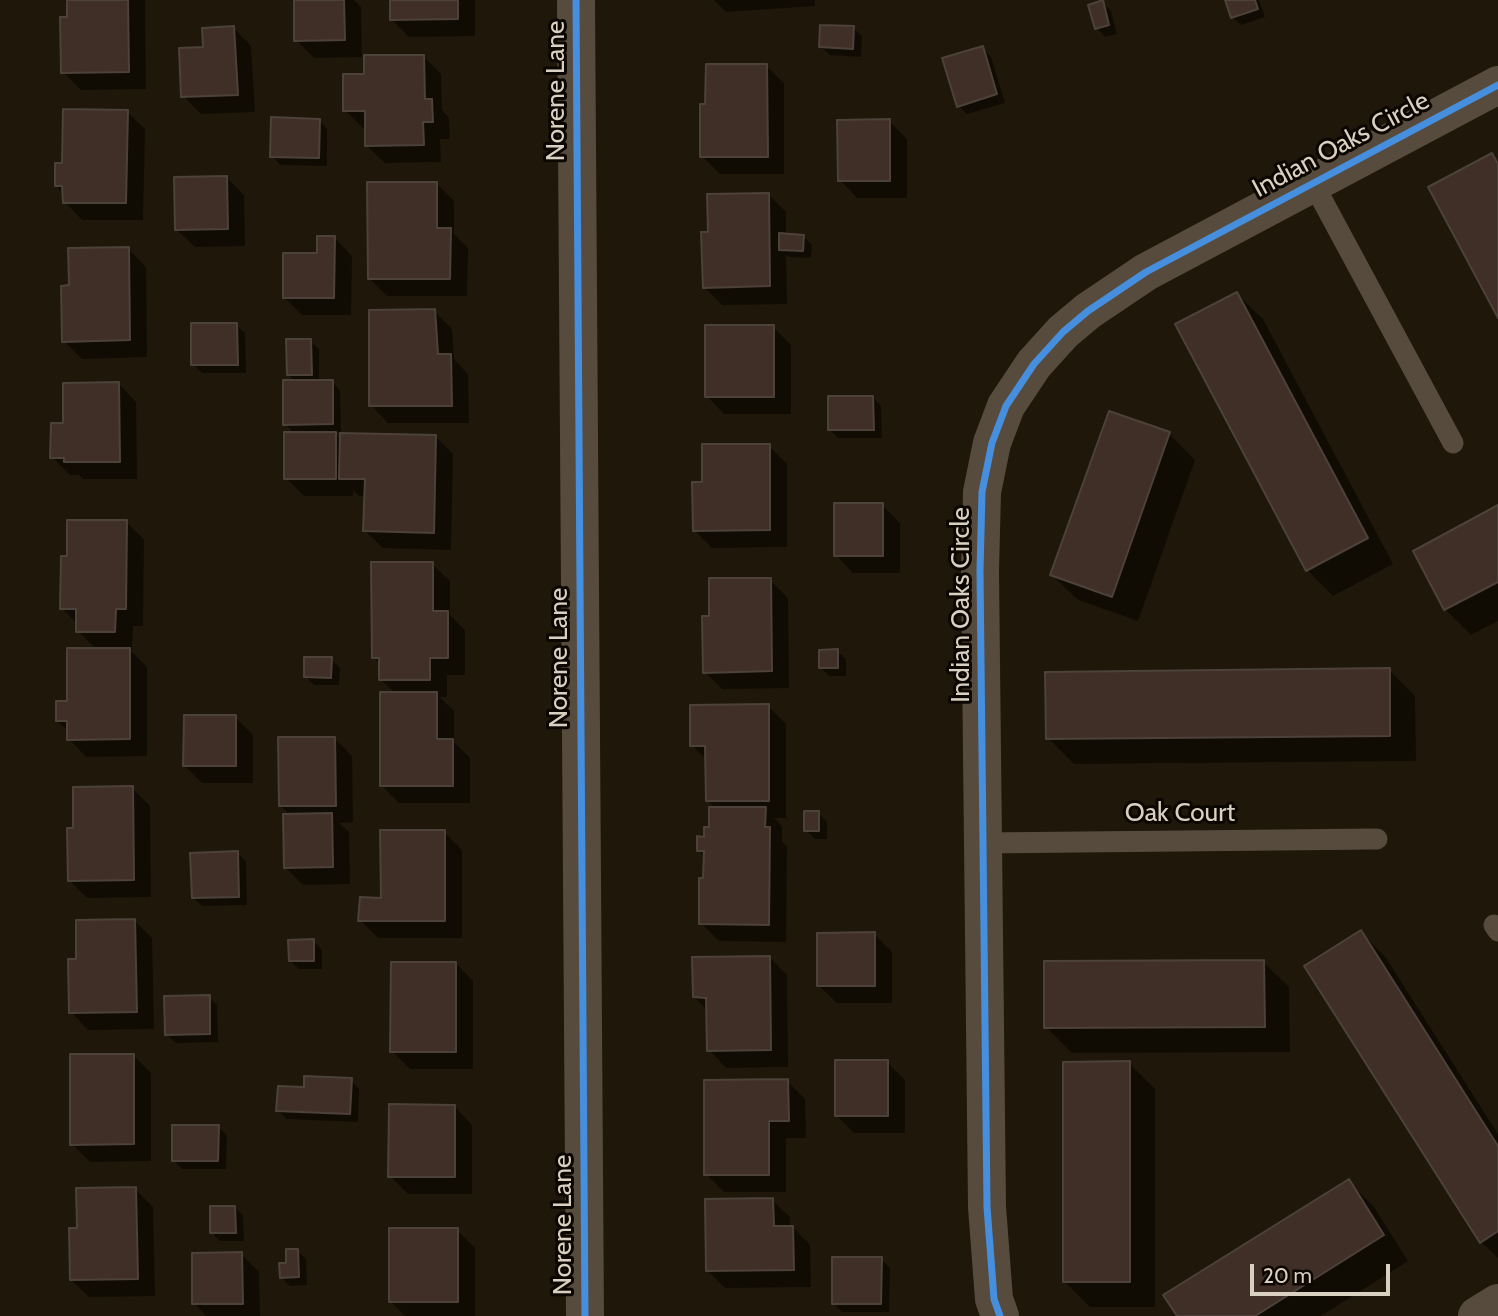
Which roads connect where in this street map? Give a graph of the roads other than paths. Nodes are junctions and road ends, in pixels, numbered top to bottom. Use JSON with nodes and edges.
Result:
{"nodes":[{"id":1,"x":576,"y":0,"type":"edge"},
{"id":2,"x":1498,"y":85,"type":"edge"},
{"id":3,"x":1313,"y":183,"type":"junction"},
{"id":4,"x":1453,"y":443,"type":"dead end"},
{"id":5,"x":1377,"y":839,"type":"dead end"},
{"id":6,"x":983,"y":843,"type":"junction"},
{"id":7,"x":1498,"y":1303,"type":"edge"},
{"id":8,"x":585,"y":1316,"type":"edge"},
{"id":9,"x":1000,"y":1316,"type":"edge"},
{"id":10,"x":1477,"y":1316,"type":"edge"}],
"edges":[{"from":1,"to":8,"type":"street","name":"Norene Lane"},
{"from":2,"to":3,"type":"street","name":"Indian Oaks Circle"},
{"from":3,"to":4,"type":"lane"},
{"from":3,"to":6,"type":"street","name":"Indian Oaks Circle"},
{"from":5,"to":6,"type":"lane","name":"Oak Court"},
{"from":6,"to":9,"type":"street","name":"Indian Oaks Circle"},
{"from":7,"to":10,"type":"street"}]}
